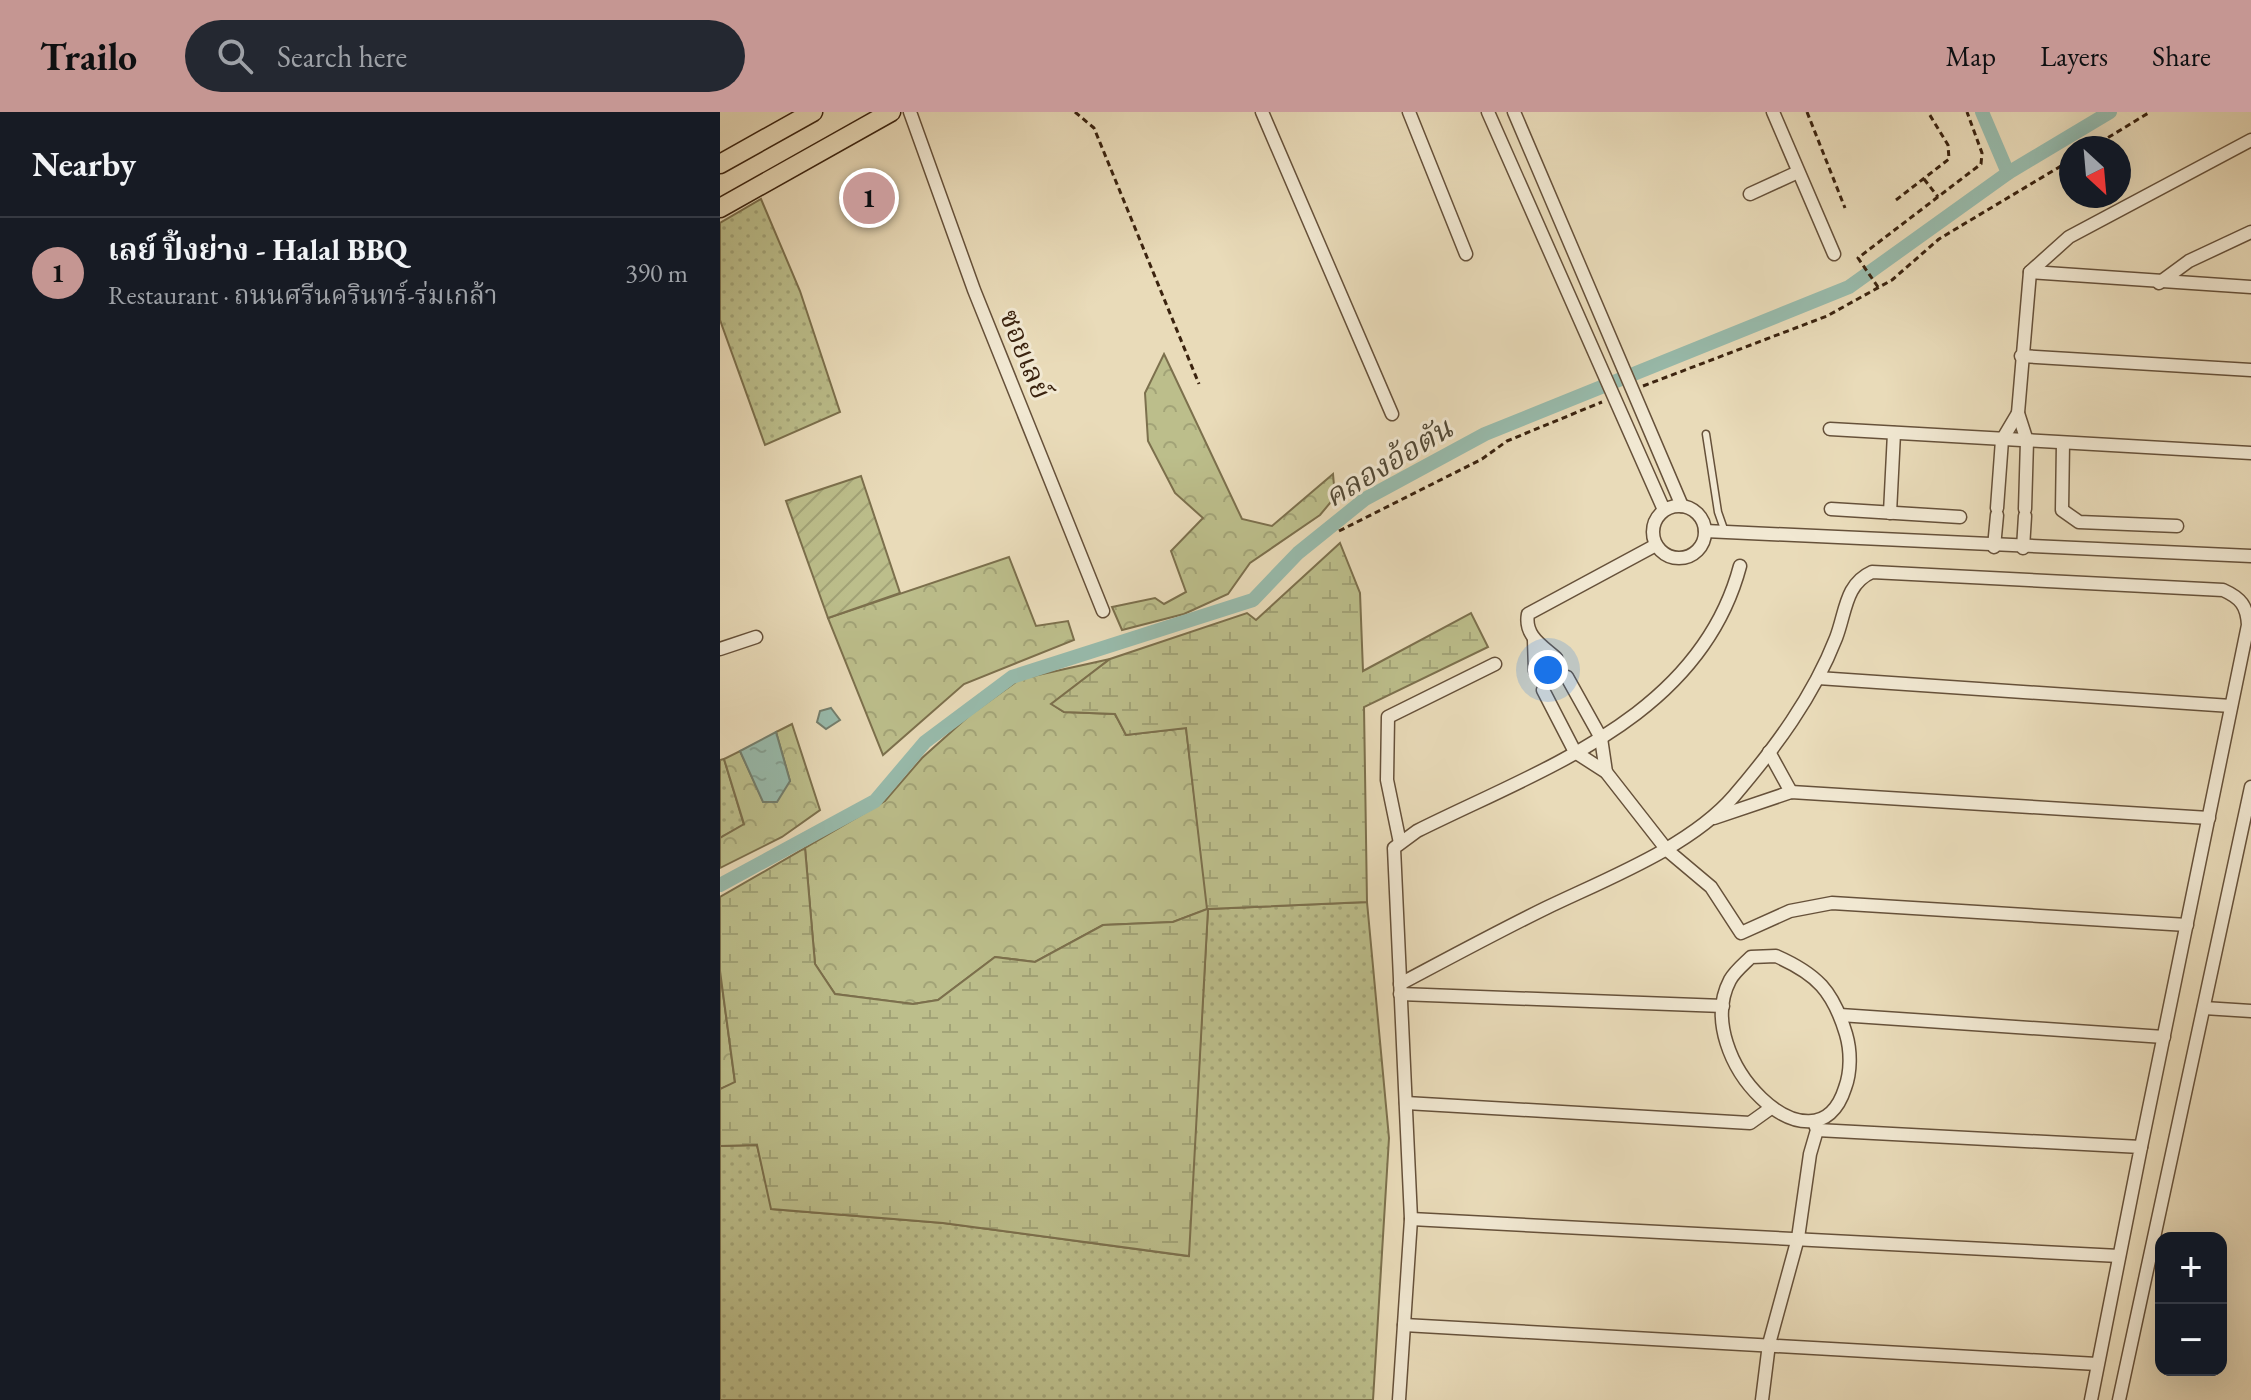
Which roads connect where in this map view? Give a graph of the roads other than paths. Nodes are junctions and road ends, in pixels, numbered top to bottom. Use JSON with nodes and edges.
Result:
{"nodes":[{"id":1,"x":891,"y":112,"type":"edge"},
{"id":2,"x":910,"y":112,"type":"edge"},
{"id":3,"x":1262,"y":112,"type":"edge"},
{"id":4,"x":1409,"y":112,"type":"edge"},
{"id":5,"x":1488,"y":112,"type":"edge"},
{"id":6,"x":1514,"y":112,"type":"edge"},
{"id":7,"x":1773,"y":112,"type":"edge"},
{"id":8,"x":805,"y":114,"type":"edge"},
{"id":9,"x":2251,"y":140,"type":"edge"},
{"id":10,"x":720,"y":164,"type":"edge"},
{"id":11,"x":1798,"y":172,"type":"junction"},
{"id":12,"x":1750,"y":194,"type":"dead end"},
{"id":13,"x":720,"y":208,"type":"edge"},
{"id":14,"x":2251,"y":232,"type":"edge"},
{"id":15,"x":1466,"y":254,"type":"dead end"},
{"id":16,"x":1834,"y":254,"type":"dead end"},
{"id":17,"x":2030,"y":272,"type":"junction"},
{"id":18,"x":2159,"y":283,"type":"junction"},
{"id":19,"x":2251,"y":287,"type":"edge"},
{"id":20,"x":2021,"y":356,"type":"junction"},
{"id":21,"x":2251,"y":370,"type":"edge"},
{"id":22,"x":2018,"y":413,"type":"junction"},
{"id":23,"x":1392,"y":414,"type":"dead end"},
{"id":24,"x":1830,"y":429,"type":"dead end"},
{"id":25,"x":1894,"y":433,"type":"junction"},
{"id":26,"x":1706,"y":434,"type":"dead end"},
{"id":27,"x":2002,"y":440,"type":"junction"},
{"id":28,"x":2027,"y":441,"type":"junction"},
{"id":29,"x":2063,"y":443,"type":"junction"},
{"id":30,"x":2251,"y":453,"type":"edge"},
{"id":31,"x":1682,"y":506,"type":"junction"},
{"id":32,"x":1831,"y":509,"type":"dead end"},
{"id":33,"x":1664,"y":510,"type":"junction"},
{"id":34,"x":1890,"y":513,"type":"junction"},
{"id":35,"x":1960,"y":517,"type":"dead end"},
{"id":36,"x":2177,"y":526,"type":"dead end"},
{"id":37,"x":1705,"y":531,"type":"junction"},
{"id":38,"x":1725,"y":532,"type":"junction"},
{"id":39,"x":1656,"y":545,"type":"junction"},
{"id":40,"x":1994,"y":547,"type":"junction"},
{"id":41,"x":2023,"y":548,"type":"junction"},
{"id":42,"x":2251,"y":556,"type":"edge"},
{"id":43,"x":1740,"y":566,"type":"dead end"},
{"id":44,"x":1103,"y":611,"type":"dead end"},
{"id":45,"x":756,"y":637,"type":"dead end"},
{"id":46,"x":1534,"y":640,"type":"junction"},
{"id":47,"x":720,"y":649,"type":"edge"},
{"id":48,"x":1556,"y":658,"type":"tunnel mouth"},
{"id":49,"x":1495,"y":664,"type":"dead end"},
{"id":50,"x":1535,"y":671,"type":"dead end"},
{"id":51,"x":1567,"y":677,"type":"tunnel mouth"},
{"id":52,"x":1818,"y":678,"type":"junction"},
{"id":53,"x":1543,"y":690,"type":"dead end"},
{"id":54,"x":2231,"y":706,"type":"junction"},
{"id":55,"x":1601,"y":738,"type":"junction"},
{"id":56,"x":1575,"y":752,"type":"junction"},
{"id":57,"x":1769,"y":752,"type":"junction"},
{"id":58,"x":1606,"y":772,"type":"junction"},
{"id":59,"x":2251,"y":787,"type":"edge"},
{"id":60,"x":1791,"y":792,"type":"junction"},
{"id":61,"x":2209,"y":818,"type":"junction"},
{"id":62,"x":1703,"y":821,"type":"junction"},
{"id":63,"x":1400,"y":843,"type":"junction"},
{"id":64,"x":1667,"y":850,"type":"junction"},
{"id":65,"x":2187,"y":925,"type":"junction"},
{"id":66,"x":1741,"y":933,"type":"junction"},
{"id":67,"x":1751,"y":957,"type":"junction"},
{"id":68,"x":1400,"y":989,"type":"junction"},
{"id":69,"x":1723,"y":1006,"type":"junction"},
{"id":70,"x":2204,"y":1008,"type":"junction"},
{"id":71,"x":2251,"y":1011,"type":"edge"},
{"id":72,"x":1840,"y":1015,"type":"junction"},
{"id":73,"x":2164,"y":1037,"type":"junction"},
{"id":74,"x":1406,"y":1103,"type":"junction"},
{"id":75,"x":1771,"y":1108,"type":"junction"},
{"id":76,"x":1815,"y":1126,"type":"junction"},
{"id":77,"x":2141,"y":1147,"type":"junction"},
{"id":78,"x":1411,"y":1219,"type":"junction"},
{"id":79,"x":1798,"y":1238,"type":"junction"},
{"id":80,"x":2119,"y":1256,"type":"junction"},
{"id":81,"x":1404,"y":1325,"type":"junction"},
{"id":82,"x":1769,"y":1344,"type":"junction"},
{"id":83,"x":2097,"y":1364,"type":"junction"},
{"id":84,"x":1399,"y":1400,"type":"edge"},
{"id":85,"x":1762,"y":1400,"type":"edge"},
{"id":86,"x":2091,"y":1400,"type":"edge"},
{"id":87,"x":2119,"y":1400,"type":"edge"}],
"edges":[{"from":1,"to":13,"type":"main road"},
{"from":2,"to":44,"type":"street","name":"ซอยเลย์"},
{"from":3,"to":23,"type":"street"},
{"from":4,"to":15,"type":"street"},
{"from":5,"to":33,"type":"street"},
{"from":6,"to":31,"type":"street"},
{"from":7,"to":11,"type":"street"},
{"from":8,"to":10,"type":"main road"},
{"from":9,"to":17,"type":"street"},
{"from":11,"to":12,"type":"street"},
{"from":11,"to":16,"type":"street"},
{"from":14,"to":18,"type":"street"},
{"from":17,"to":18,"type":"street"},
{"from":17,"to":20,"type":"street"},
{"from":18,"to":19,"type":"street"},
{"from":20,"to":21,"type":"street"},
{"from":20,"to":22,"type":"street"},
{"from":22,"to":27,"type":"street"},
{"from":22,"to":28,"type":"street"},
{"from":24,"to":25,"type":"street"},
{"from":25,"to":27,"type":"street"},
{"from":25,"to":34,"type":"street"},
{"from":26,"to":38,"type":"lane"},
{"from":27,"to":28,"type":"street"},
{"from":27,"to":40,"type":"street"},
{"from":28,"to":29,"type":"street"},
{"from":28,"to":41,"type":"street"},
{"from":29,"to":30,"type":"street"},
{"from":29,"to":36,"type":"street"},
{"from":31,"to":33,"type":"street"},
{"from":31,"to":37,"type":"street"},
{"from":32,"to":34,"type":"street"},
{"from":33,"to":39,"type":"street"},
{"from":34,"to":35,"type":"street"},
{"from":37,"to":38,"type":"street"},
{"from":37,"to":39,"type":"street"},
{"from":38,"to":40,"type":"street"},
{"from":39,"to":46,"type":"street"},
{"from":40,"to":41,"type":"street"},
{"from":41,"to":42,"type":"street"},
{"from":43,"to":55,"type":"street"},
{"from":45,"to":47,"type":"street"},
{"from":46,"to":48,"type":"street"},
{"from":46,"to":50,"type":"street"},
{"from":49,"to":63,"type":"street"},
{"from":51,"to":55,"type":"street"},
{"from":52,"to":54,"type":"street"},
{"from":52,"to":54,"type":"street"},
{"from":52,"to":57,"type":"street"},
{"from":53,"to":56,"type":"street"},
{"from":54,"to":61,"type":"street"},
{"from":55,"to":56,"type":"street"},
{"from":55,"to":58,"type":"street"},
{"from":56,"to":58,"type":"street"},
{"from":56,"to":63,"type":"street"},
{"from":57,"to":60,"type":"street"},
{"from":57,"to":62,"type":"street"},
{"from":58,"to":64,"type":"street"},
{"from":59,"to":70,"type":"street"},
{"from":60,"to":61,"type":"street"},
{"from":60,"to":62,"type":"street"},
{"from":61,"to":65,"type":"street"},
{"from":62,"to":64,"type":"street"},
{"from":63,"to":68,"type":"street"},
{"from":64,"to":66,"type":"street"},
{"from":64,"to":68,"type":"street"},
{"from":65,"to":66,"type":"street"},
{"from":65,"to":73,"type":"street"},
{"from":66,"to":67,"type":"street"},
{"from":67,"to":69,"type":"street"},
{"from":67,"to":72,"type":"street"},
{"from":68,"to":69,"type":"street"},
{"from":68,"to":74,"type":"street"},
{"from":69,"to":75,"type":"street"},
{"from":70,"to":71,"type":"street"},
{"from":70,"to":87,"type":"street"},
{"from":72,"to":73,"type":"street"},
{"from":72,"to":76,"type":"street"},
{"from":73,"to":77,"type":"street"},
{"from":74,"to":75,"type":"street"},
{"from":74,"to":78,"type":"street"},
{"from":75,"to":76,"type":"street"},
{"from":76,"to":77,"type":"street"},
{"from":76,"to":79,"type":"street"},
{"from":77,"to":80,"type":"street"},
{"from":78,"to":79,"type":"street"},
{"from":78,"to":81,"type":"street"},
{"from":79,"to":80,"type":"street"},
{"from":79,"to":82,"type":"street"},
{"from":80,"to":83,"type":"street"},
{"from":81,"to":82,"type":"street"},
{"from":81,"to":84,"type":"street"},
{"from":82,"to":83,"type":"street"},
{"from":82,"to":85,"type":"street"},
{"from":83,"to":86,"type":"street"}]}
